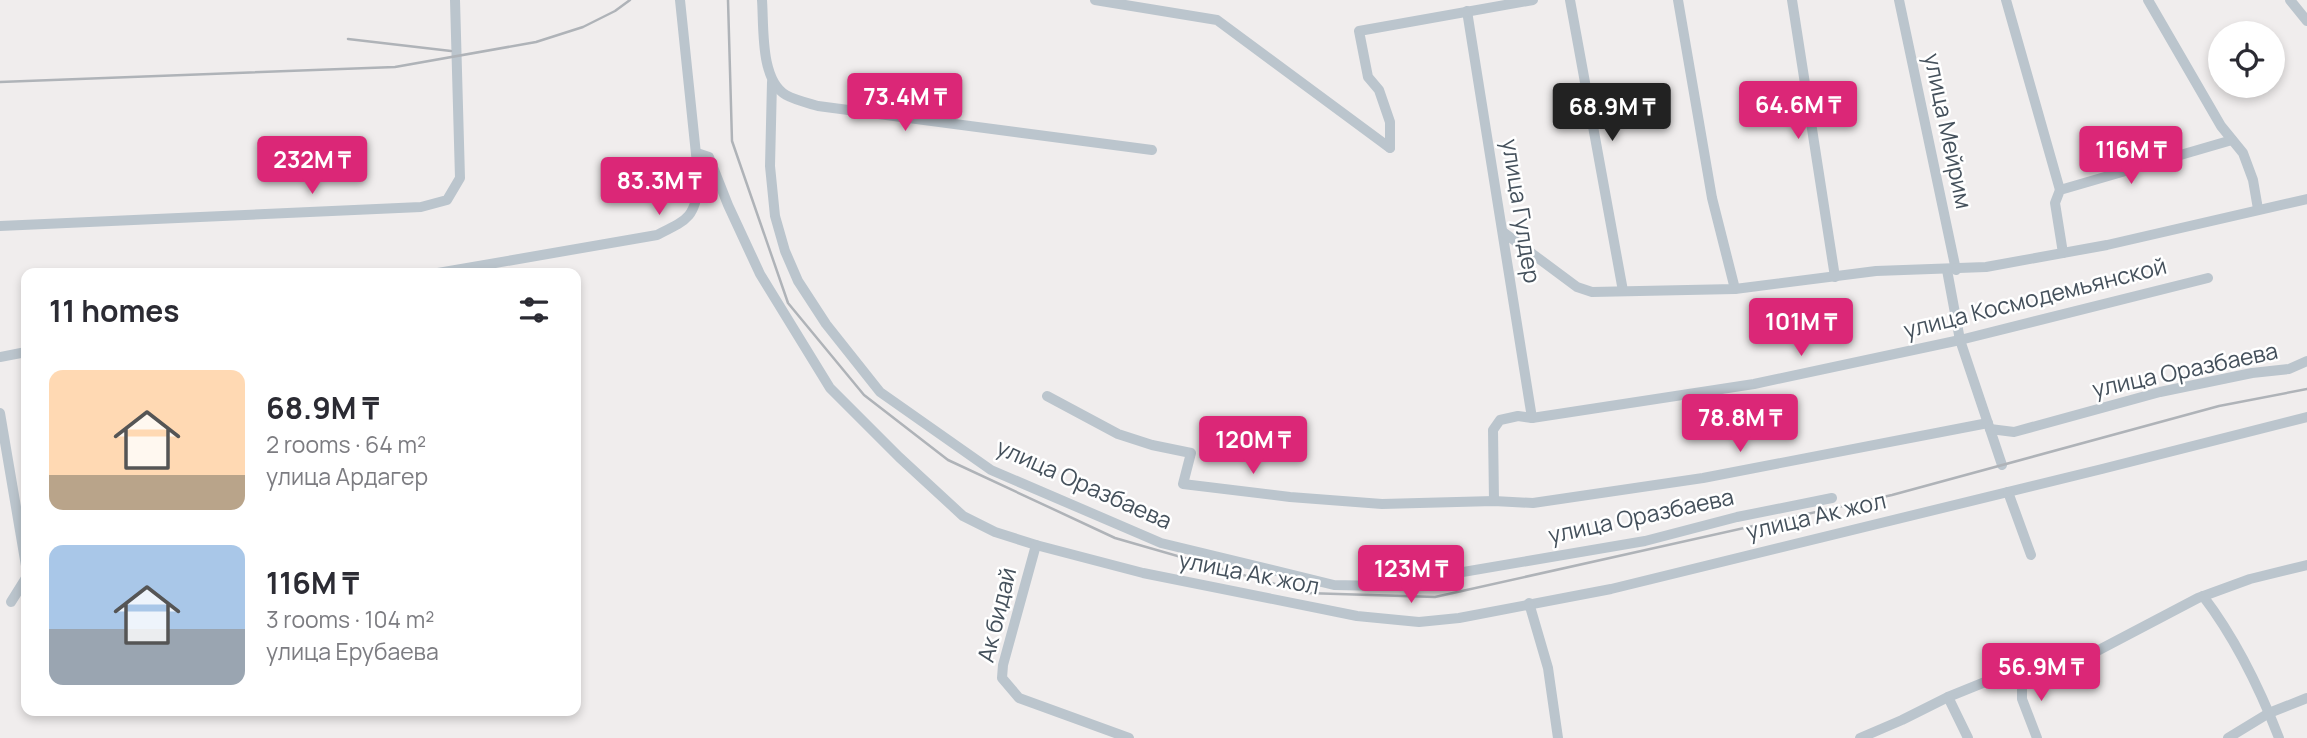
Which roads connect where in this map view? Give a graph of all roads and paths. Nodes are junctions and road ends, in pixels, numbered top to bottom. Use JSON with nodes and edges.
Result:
{"nodes":[{"id":1,"x":455,"y":0,"type":"edge"},
{"id":2,"x":680,"y":0,"type":"edge"},
{"id":3,"x":762,"y":0,"type":"edge"},
{"id":4,"x":1096,"y":0,"type":"edge"},
{"id":5,"x":1532,"y":0,"type":"edge"},
{"id":6,"x":1570,"y":0,"type":"edge"},
{"id":7,"x":1678,"y":0,"type":"edge"},
{"id":8,"x":1792,"y":0,"type":"edge"},
{"id":9,"x":1899,"y":0,"type":"edge"},
{"id":10,"x":2006,"y":0,"type":"edge"},
{"id":11,"x":2148,"y":0,"type":"edge"},
{"id":12,"x":2290,"y":0,"type":"edge"},
{"id":13,"x":1467,"y":11,"type":"junction"},
{"id":14,"x":2307,"y":20,"type":"edge"},
{"id":15,"x":772,"y":82,"type":"junction"},
{"id":16,"x":2232,"y":140,"type":"junction"},
{"id":17,"x":1152,"y":150,"type":"dead end"},
{"id":18,"x":697,"y":153,"type":"junction"},
{"id":19,"x":2060,"y":190,"type":"junction"},
{"id":20,"x":2307,"y":199,"type":"edge"},
{"id":21,"x":2258,"y":209,"type":"junction"},
{"id":22,"x":0,"y":226,"type":"edge"},
{"id":23,"x":1503,"y":232,"type":"junction"},
{"id":24,"x":2063,"y":253,"type":"junction"},
{"id":25,"x":467,"y":268,"type":"edge"},
{"id":26,"x":1952,"y":270,"type":"junction"},
{"id":27,"x":1835,"y":277,"type":"junction"},
{"id":28,"x":2208,"y":278,"type":"dead end"},
{"id":29,"x":1735,"y":289,"type":"junction"},
{"id":30,"x":1623,"y":291,"type":"junction"},
{"id":31,"x":1960,"y":341,"type":"junction"},
{"id":32,"x":21,"y":353,"type":"edge"},
{"id":33,"x":0,"y":357,"type":"edge"},
{"id":34,"x":2307,"y":361,"type":"edge"},
{"id":35,"x":1047,"y":396,"type":"dead end"},
{"id":36,"x":0,"y":413,"type":"edge"},
{"id":37,"x":2307,"y":416,"type":"edge"},
{"id":38,"x":1532,"y":418,"type":"junction"},
{"id":39,"x":1989,"y":426,"type":"junction"},
{"id":40,"x":2002,"y":465,"type":"dead end"},
{"id":41,"x":2008,"y":492,"type":"junction"},
{"id":42,"x":1832,"y":498,"type":"dead end"},
{"id":43,"x":1494,"y":501,"type":"junction"},
{"id":44,"x":21,"y":537,"type":"edge"},
{"id":45,"x":1036,"y":545,"type":"junction"},
{"id":46,"x":2031,"y":555,"type":"dead end"},
{"id":47,"x":2307,"y":565,"type":"edge"},
{"id":48,"x":21,"y":586,"type":"edge"},
{"id":49,"x":2203,"y":596,"type":"junction"},
{"id":50,"x":11,"y":602,"type":"dead end"},
{"id":51,"x":1529,"y":603,"type":"junction"},
{"id":52,"x":2022,"y":673,"type":"junction"},
{"id":53,"x":1948,"y":696,"type":"junction"},
{"id":54,"x":2307,"y":698,"type":"edge"},
{"id":55,"x":2269,"y":712,"type":"junction"},
{"id":56,"x":1129,"y":738,"type":"edge"},
{"id":57,"x":1558,"y":738,"type":"edge"},
{"id":58,"x":1860,"y":738,"type":"edge"},
{"id":59,"x":1968,"y":738,"type":"edge"},
{"id":60,"x":2037,"y":738,"type":"edge"},
{"id":61,"x":2228,"y":738,"type":"edge"},
{"id":62,"x":2279,"y":738,"type":"edge"}],
"edges":[{"from":1,"to":22,"type":"street"},
{"from":2,"to":18,"type":"street"},
{"from":3,"to":15,"type":"street","name":"улица Оразбаева"},
{"from":4,"to":13,"type":"street"},
{"from":5,"to":13,"type":"street"},
{"from":6,"to":30,"type":"street"},
{"from":7,"to":29,"type":"street"},
{"from":8,"to":27,"type":"street"},
{"from":9,"to":26,"type":"street","name":"улица Мейрим"},
{"from":10,"to":19,"type":"street"},
{"from":11,"to":16,"type":"street"},
{"from":12,"to":14,"type":"street"},
{"from":13,"to":23,"type":"street","name":"улица Гулдер"},
{"from":15,"to":17,"type":"street"},
{"from":15,"to":42,"type":"street","name":"улица Оразбаева"},
{"from":16,"to":19,"type":"street"},
{"from":16,"to":21,"type":"street"},
{"from":18,"to":25,"type":"street"},
{"from":18,"to":45,"type":"street","name":"улица Ак жол"},
{"from":19,"to":24,"type":"street"},
{"from":20,"to":21,"type":"street"},
{"from":21,"to":24,"type":"street"},
{"from":23,"to":30,"type":"street"},
{"from":23,"to":38,"type":"street","name":"улица Гулдер"},
{"from":24,"to":26,"type":"street"},
{"from":26,"to":27,"type":"street"},
{"from":26,"to":31,"type":"street","name":"улица Мейрим"},
{"from":27,"to":29,"type":"street"},
{"from":28,"to":31,"type":"street","name":"улица Космодемьянской"},
{"from":29,"to":30,"type":"street"},
{"from":31,"to":38,"type":"street","name":"улица Космодемьянской"},
{"from":31,"to":39,"type":"street","name":"улица Мейрим"},
{"from":32,"to":33,"type":"street"},
{"from":34,"to":39,"type":"street","name":"улица Оразбаева"},
{"from":35,"to":43,"type":"street","name":"улица Оразбаева"},
{"from":36,"to":44,"type":"street"},
{"from":37,"to":41,"type":"street","name":"улица Ак жол"},
{"from":38,"to":43,"type":"street","name":"улица Космодемьянской"},
{"from":39,"to":40,"type":"street","name":"улица Мейрим"},
{"from":39,"to":43,"type":"street","name":"улица Оразбаева"},
{"from":41,"to":46,"type":"street"},
{"from":41,"to":51,"type":"street","name":"улица Ак жол"},
{"from":45,"to":51,"type":"street","name":"улица Ак жол"},
{"from":45,"to":56,"type":"street","name":"Ак бидай"},
{"from":47,"to":49,"type":"street"},
{"from":48,"to":50,"type":"street"},
{"from":49,"to":52,"type":"street"},
{"from":49,"to":55,"type":"street"},
{"from":51,"to":57,"type":"street"},
{"from":52,"to":53,"type":"street"},
{"from":52,"to":60,"type":"street"},
{"from":53,"to":58,"type":"street"},
{"from":53,"to":59,"type":"street"},
{"from":54,"to":55,"type":"street"},
{"from":55,"to":61,"type":"street"},
{"from":55,"to":62,"type":"street"}]}
